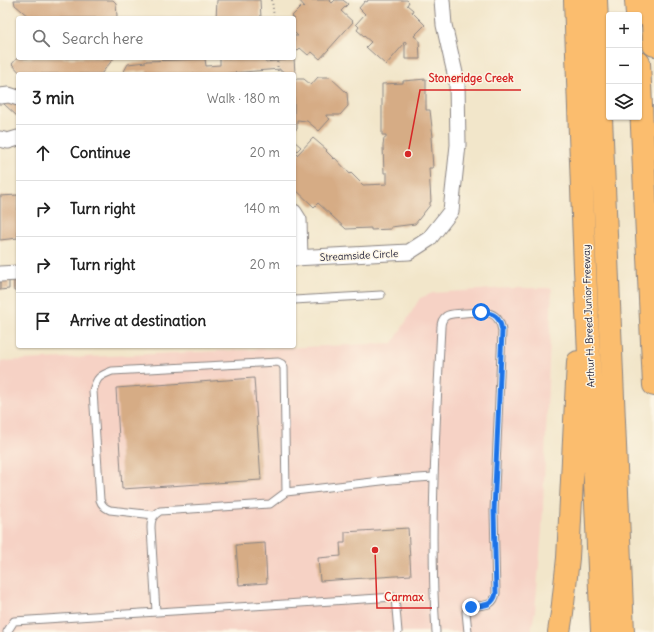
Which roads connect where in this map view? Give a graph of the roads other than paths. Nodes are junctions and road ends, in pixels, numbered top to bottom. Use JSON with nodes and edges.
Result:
{"nodes":[{"id":1,"x":442,"y":0,"type":"edge"},
{"id":2,"x":575,"y":0,"type":"edge"},
{"id":3,"x":596,"y":0,"type":"edge"},
{"id":4,"x":636,"y":0,"type":"edge"},
{"id":5,"x":652,"y":0,"type":"edge"},
{"id":6,"x":637,"y":12,"type":"edge"},
{"id":7,"x":654,"y":45,"type":"edge"},
{"id":8,"x":640,"y":84,"type":"edge"},
{"id":9,"x":0,"y":96,"type":"edge"},
{"id":10,"x":16,"y":97,"type":"edge"},
{"id":11,"x":0,"y":139,"type":"edge"},
{"id":12,"x":16,"y":139,"type":"edge"},
{"id":13,"x":296,"y":215,"type":"edge"},
{"id":14,"x":297,"y":258,"type":"edge"},
{"id":15,"x":585,"y":269,"type":"junction"},
{"id":16,"x":16,"y":273,"type":"edge"},
{"id":17,"x":0,"y":274,"type":"edge"},
{"id":18,"x":381,"y":295,"type":"dead end"},
{"id":19,"x":296,"y":300,"type":"edge"},
{"id":20,"x":654,"y":384,"type":"edge"},
{"id":21,"x":433,"y":477,"type":"junction"},
{"id":22,"x":286,"y":492,"type":"junction"},
{"id":23,"x":154,"y":515,"type":"junction"},
{"id":24,"x":156,"y":612,"type":"junction"},
{"id":25,"x":7,"y":632,"type":"edge"},
{"id":26,"x":398,"y":632,"type":"edge"},
{"id":27,"x":436,"y":632,"type":"edge"},
{"id":28,"x":468,"y":632,"type":"edge"},
{"id":29,"x":559,"y":632,"type":"edge"},
{"id":30,"x":602,"y":632,"type":"edge"},
{"id":31,"x":623,"y":632,"type":"edge"}],
"edges":[{"from":1,"to":14,"type":"street","name":"Streamside Circle"},
{"from":2,"to":15,"type":"highway","name":"Arthur H. Breed Junior Freeway"},
{"from":3,"to":31,"type":"highway"},
{"from":4,"to":6,"type":"highway"},
{"from":5,"to":7,"type":"highway"},
{"from":8,"to":20,"type":"highway"},
{"from":9,"to":10,"type":"street"},
{"from":11,"to":12,"type":"street"},
{"from":13,"to":14,"type":"street","name":"Streamside Circle"},
{"from":15,"to":29,"type":"highway"},
{"from":15,"to":30,"type":"highway","name":"Arthur H. Breed Junior Freeway"},
{"from":16,"to":17,"type":"street"},
{"from":18,"to":19,"type":"lane"},
{"from":21,"to":22,"type":"lane"},
{"from":21,"to":27,"type":"lane"},
{"from":21,"to":28,"type":"lane"},
{"from":22,"to":23,"type":"lane"},
{"from":22,"to":23,"type":"lane"},
{"from":23,"to":24,"type":"lane"},
{"from":24,"to":25,"type":"lane"},
{"from":24,"to":26,"type":"lane"}]}
